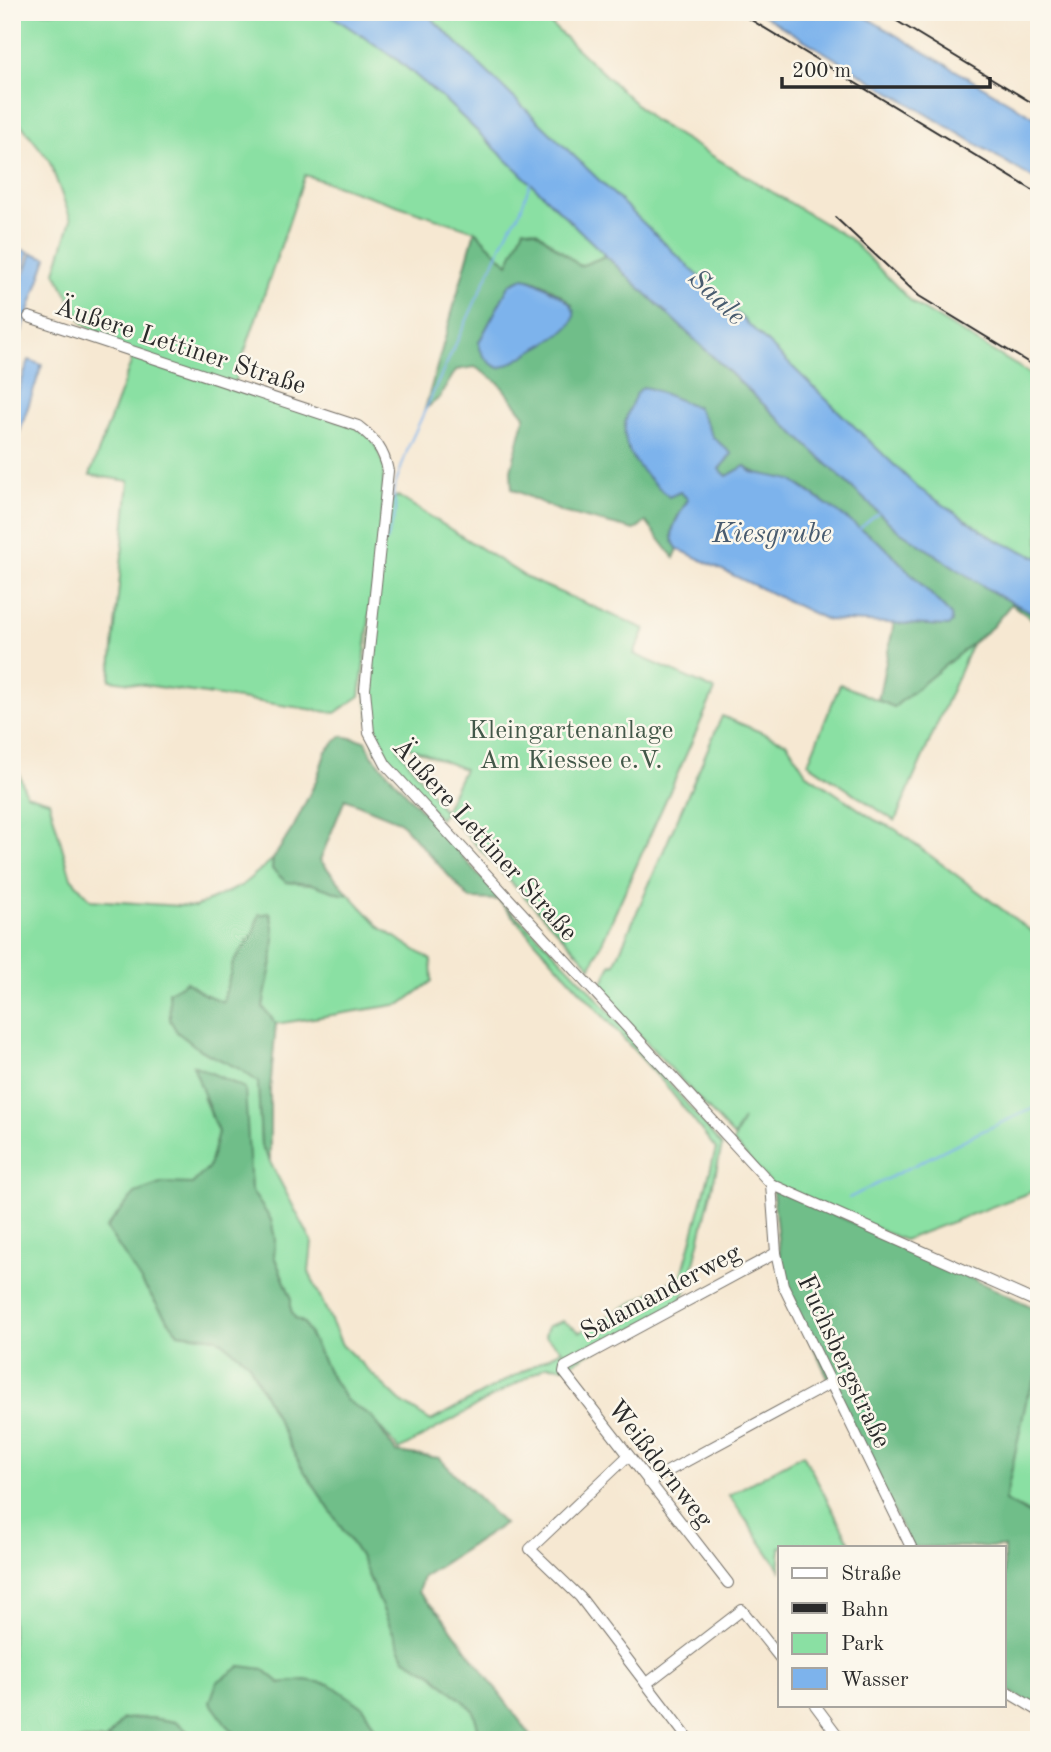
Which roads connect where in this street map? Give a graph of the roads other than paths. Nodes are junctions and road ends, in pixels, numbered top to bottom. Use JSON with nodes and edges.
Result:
{"nodes":[{"id":1,"x":29,"y":317,"type":"dead end"},
{"id":2,"x":771,"y":1184,"type":"junction"},
{"id":3,"x":776,"y":1253,"type":"junction"},
{"id":4,"x":1039,"y":1304,"type":"edge"},
{"id":5,"x":565,"y":1367,"type":"joint"},
{"id":6,"x":831,"y":1383,"type":"junction"},
{"id":7,"x":628,"y":1456,"type":"junction"},
{"id":8,"x":648,"y":1482,"type":"junction"},
{"id":9,"x":911,"y":1546,"type":"edge"},
{"id":10,"x":728,"y":1583,"type":"dead end"},
{"id":11,"x":778,"y":1655,"type":"edge"},
{"id":12,"x":646,"y":1684,"type":"junction"},
{"id":13,"x":1006,"y":1691,"type":"edge"},
{"id":14,"x":816,"y":1706,"type":"edge"},
{"id":15,"x":1039,"y":1711,"type":"edge"},
{"id":16,"x":689,"y":1740,"type":"edge"},
{"id":17,"x":841,"y":1740,"type":"edge"}],
"edges":[{"from":1,"to":2,"type":"street","name":"Äußere Lettiner Straße"},
{"from":2,"to":3,"type":"street","name":"Fuchsbergstraße"},
{"from":2,"to":4,"type":"street","name":"Äußere Lettiner Straße"},
{"from":3,"to":5,"type":"street","name":"Salamanderweg"},
{"from":3,"to":6,"type":"street","name":"Fuchsbergstraße"},
{"from":5,"to":7,"type":"street","name":"Weißdornweg"},
{"from":6,"to":8,"type":"street"},
{"from":6,"to":9,"type":"street","name":"Fuchsbergstraße"},
{"from":7,"to":8,"type":"street","name":"Weißdornweg"},
{"from":7,"to":12,"type":"street"},
{"from":8,"to":10,"type":"street","name":"Weißdornweg"},
{"from":11,"to":12,"type":"street"},
{"from":12,"to":16,"type":"street"},
{"from":13,"to":15,"type":"street"},
{"from":14,"to":17,"type":"street"}]}
